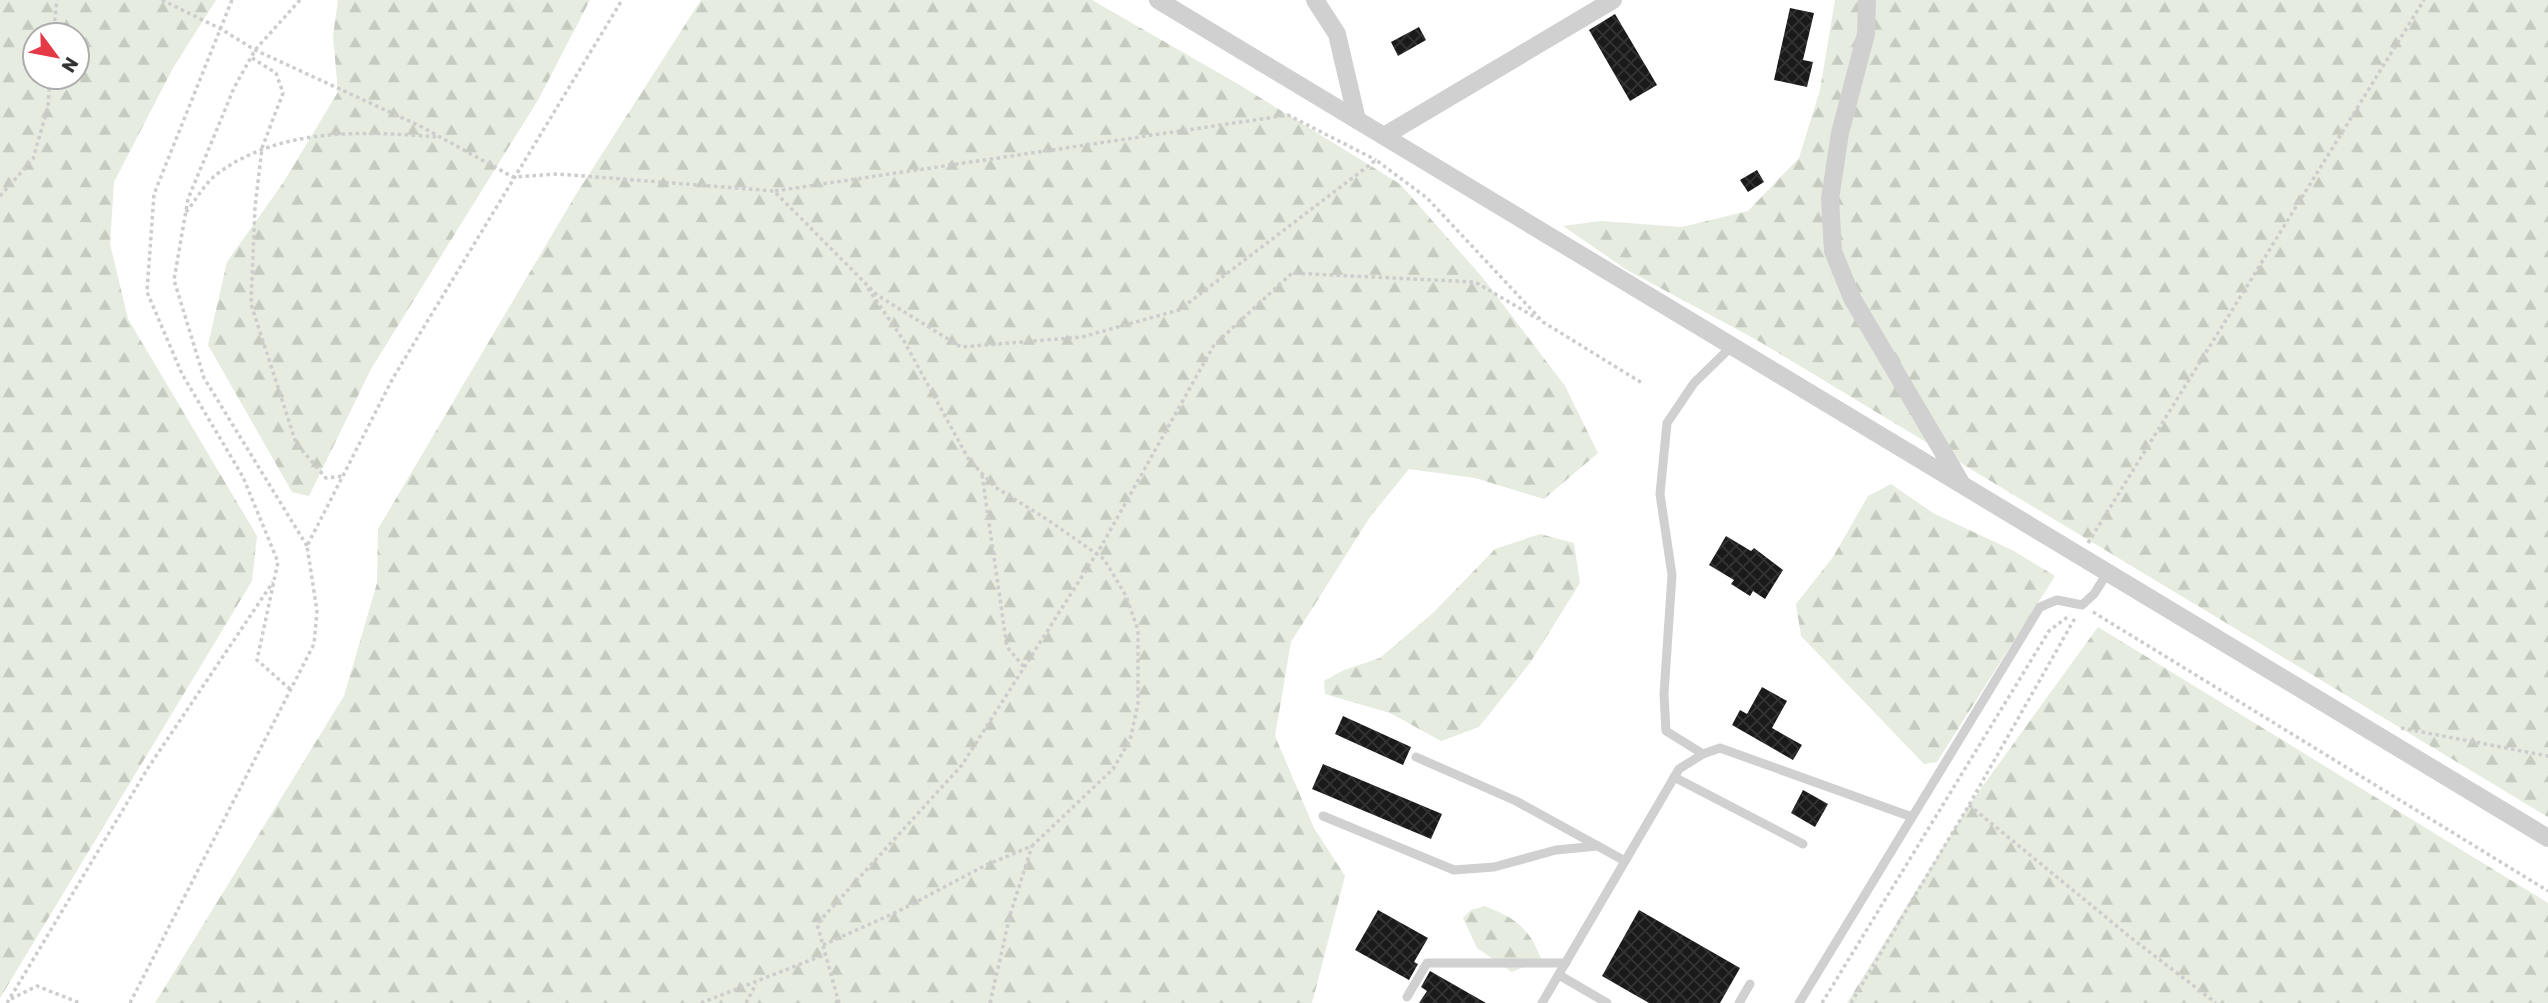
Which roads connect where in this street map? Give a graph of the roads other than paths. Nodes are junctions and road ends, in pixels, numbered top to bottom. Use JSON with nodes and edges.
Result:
{"nodes":[{"id":1,"x":1158,"y":0,"type":"edge"},
{"id":2,"x":1315,"y":0,"type":"edge"},
{"id":3,"x":1613,"y":0,"type":"edge"},
{"id":4,"x":1867,"y":0,"type":"edge"},
{"id":5,"x":1357,"y":120,"type":"junction"},
{"id":6,"x":1384,"y":136,"type":"junction"},
{"id":7,"x":1732,"y":346,"type":"junction"},
{"id":8,"x":1962,"y":485,"type":"junction"},
{"id":9,"x":2108,"y":572,"type":"junction"},
{"id":10,"x":1703,"y":754,"type":"junction"},
{"id":11,"x":1416,"y":757,"type":"dead end"},
{"id":12,"x":1674,"y":777,"type":"junction"},
{"id":13,"x":1323,"y":816,"type":"dead end"},
{"id":14,"x":1912,"y":817,"type":"junction"},
{"id":15,"x":2548,"y":838,"type":"edge"},
{"id":16,"x":1803,"y":844,"type":"dead end"},
{"id":17,"x":1598,"y":846,"type":"junction"},
{"id":18,"x":1625,"y":861,"type":"junction"},
{"id":19,"x":1566,"y":963,"type":"junction"},
{"id":20,"x":1559,"y":975,"type":"junction"},
{"id":21,"x":1750,"y":984,"type":"dead end"},
{"id":22,"x":1407,"y":997,"type":"dead end"},
{"id":23,"x":1542,"y":1003,"type":"edge"},
{"id":24,"x":1607,"y":1003,"type":"edge"},
{"id":25,"x":1739,"y":1003,"type":"edge"},
{"id":26,"x":1799,"y":1003,"type":"edge"}],
"edges":[{"from":1,"to":5,"type":"street"},
{"from":2,"to":5,"type":"street"},
{"from":3,"to":6,"type":"street"},
{"from":4,"to":8,"type":"street"},
{"from":5,"to":6,"type":"street"},
{"from":6,"to":7,"type":"street"},
{"from":7,"to":8,"type":"street"},
{"from":7,"to":10,"type":"lane"},
{"from":8,"to":9,"type":"street"},
{"from":9,"to":14,"type":"lane"},
{"from":9,"to":15,"type":"street"},
{"from":10,"to":12,"type":"lane"},
{"from":10,"to":14,"type":"lane"},
{"from":11,"to":17,"type":"lane"},
{"from":12,"to":16,"type":"lane"},
{"from":12,"to":18,"type":"lane"},
{"from":13,"to":17,"type":"lane"},
{"from":14,"to":26,"type":"lane"},
{"from":17,"to":18,"type":"lane"},
{"from":18,"to":19,"type":"lane"},
{"from":19,"to":20,"type":"lane"},
{"from":19,"to":22,"type":"lane"},
{"from":20,"to":23,"type":"lane"},
{"from":20,"to":24,"type":"lane"},
{"from":21,"to":25,"type":"lane"}]}
